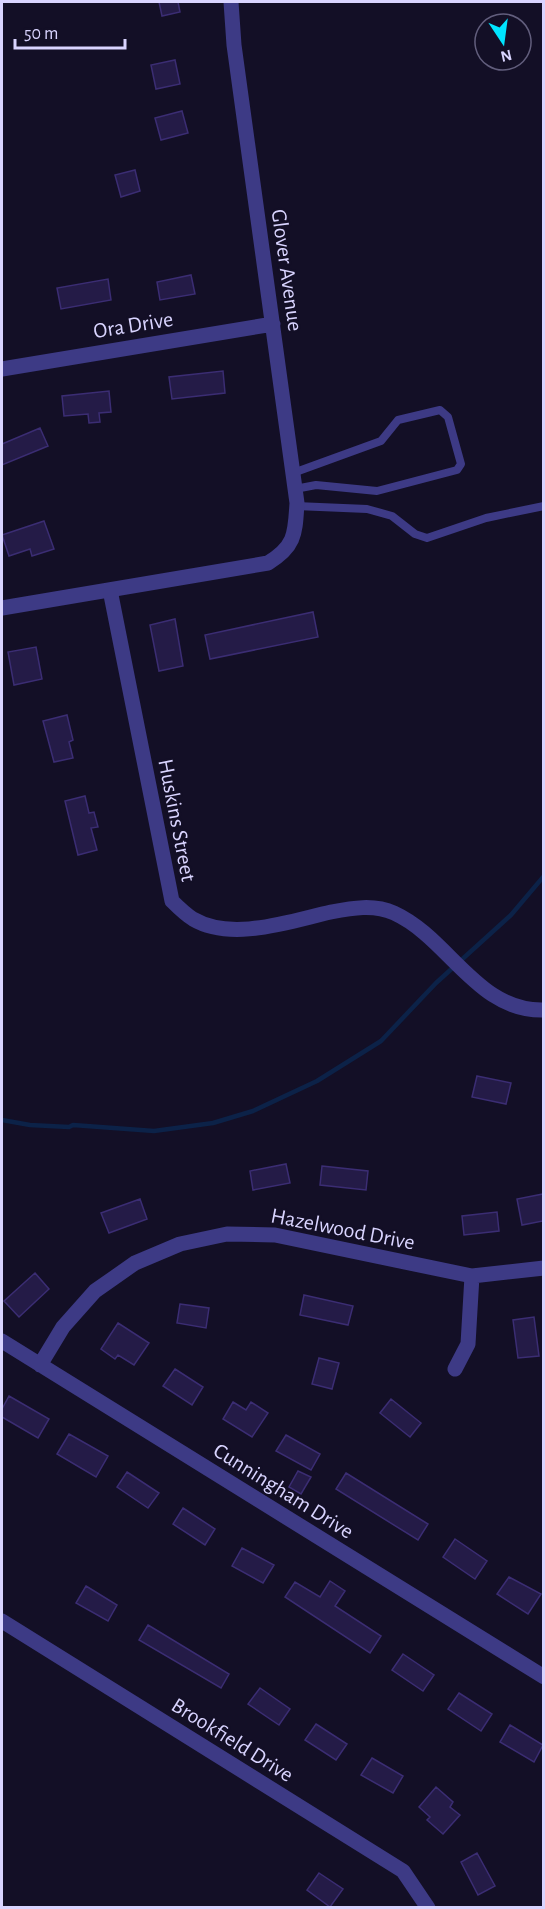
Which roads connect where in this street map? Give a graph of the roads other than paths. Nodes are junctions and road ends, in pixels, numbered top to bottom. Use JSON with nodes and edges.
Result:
{"nodes":[{"id":1,"x":231,"y":2,"type":"edge"},
{"id":2,"x":273,"y":324,"type":"junction"},
{"id":3,"x":2,"y":369,"type":"edge"},
{"id":4,"x":292,"y":473,"type":"junction"},
{"id":5,"x":295,"y":489,"type":"junction"},
{"id":6,"x":296,"y":506,"type":"junction"},
{"id":7,"x":543,"y":506,"type":"edge"},
{"id":8,"x":110,"y":590,"type":"junction"},
{"id":9,"x":2,"y":608,"type":"edge"},
{"id":10,"x":543,"y":1010,"type":"edge"},
{"id":11,"x":543,"y":1268,"type":"edge"},
{"id":12,"x":471,"y":1276,"type":"junction"},
{"id":13,"x":2,"y":1341,"type":"edge"},
{"id":14,"x":40,"y":1365,"type":"junction"},
{"id":15,"x":455,"y":1369,"type":"dead end"},
{"id":16,"x":2,"y":1621,"type":"edge"},
{"id":17,"x":543,"y":1677,"type":"edge"},
{"id":18,"x":428,"y":1908,"type":"edge"}],
"edges":[{"from":1,"to":2,"type":"street","name":"Glover Avenue"},
{"from":2,"to":3,"type":"street","name":"Ora Drive"},
{"from":2,"to":4,"type":"street","name":"Glover Avenue"},
{"from":4,"to":5,"type":"street","name":"Glover Avenue"},
{"from":4,"to":5,"type":"lane"},
{"from":5,"to":6,"type":"street","name":"Glover Avenue"},
{"from":6,"to":7,"type":"lane"},
{"from":6,"to":8,"type":"street","name":"Glover Avenue"},
{"from":8,"to":9,"type":"street"},
{"from":8,"to":10,"type":"street","name":"Huskins Street"},
{"from":11,"to":12,"type":"street","name":"Hazelwood Drive"},
{"from":12,"to":14,"type":"street","name":"Hazelwood Drive"},
{"from":12,"to":15,"type":"street"},
{"from":13,"to":14,"type":"street","name":"Cunningham Drive"},
{"from":14,"to":17,"type":"street","name":"Cunningham Drive"},
{"from":16,"to":18,"type":"street","name":"Brookfield Drive"}]}
